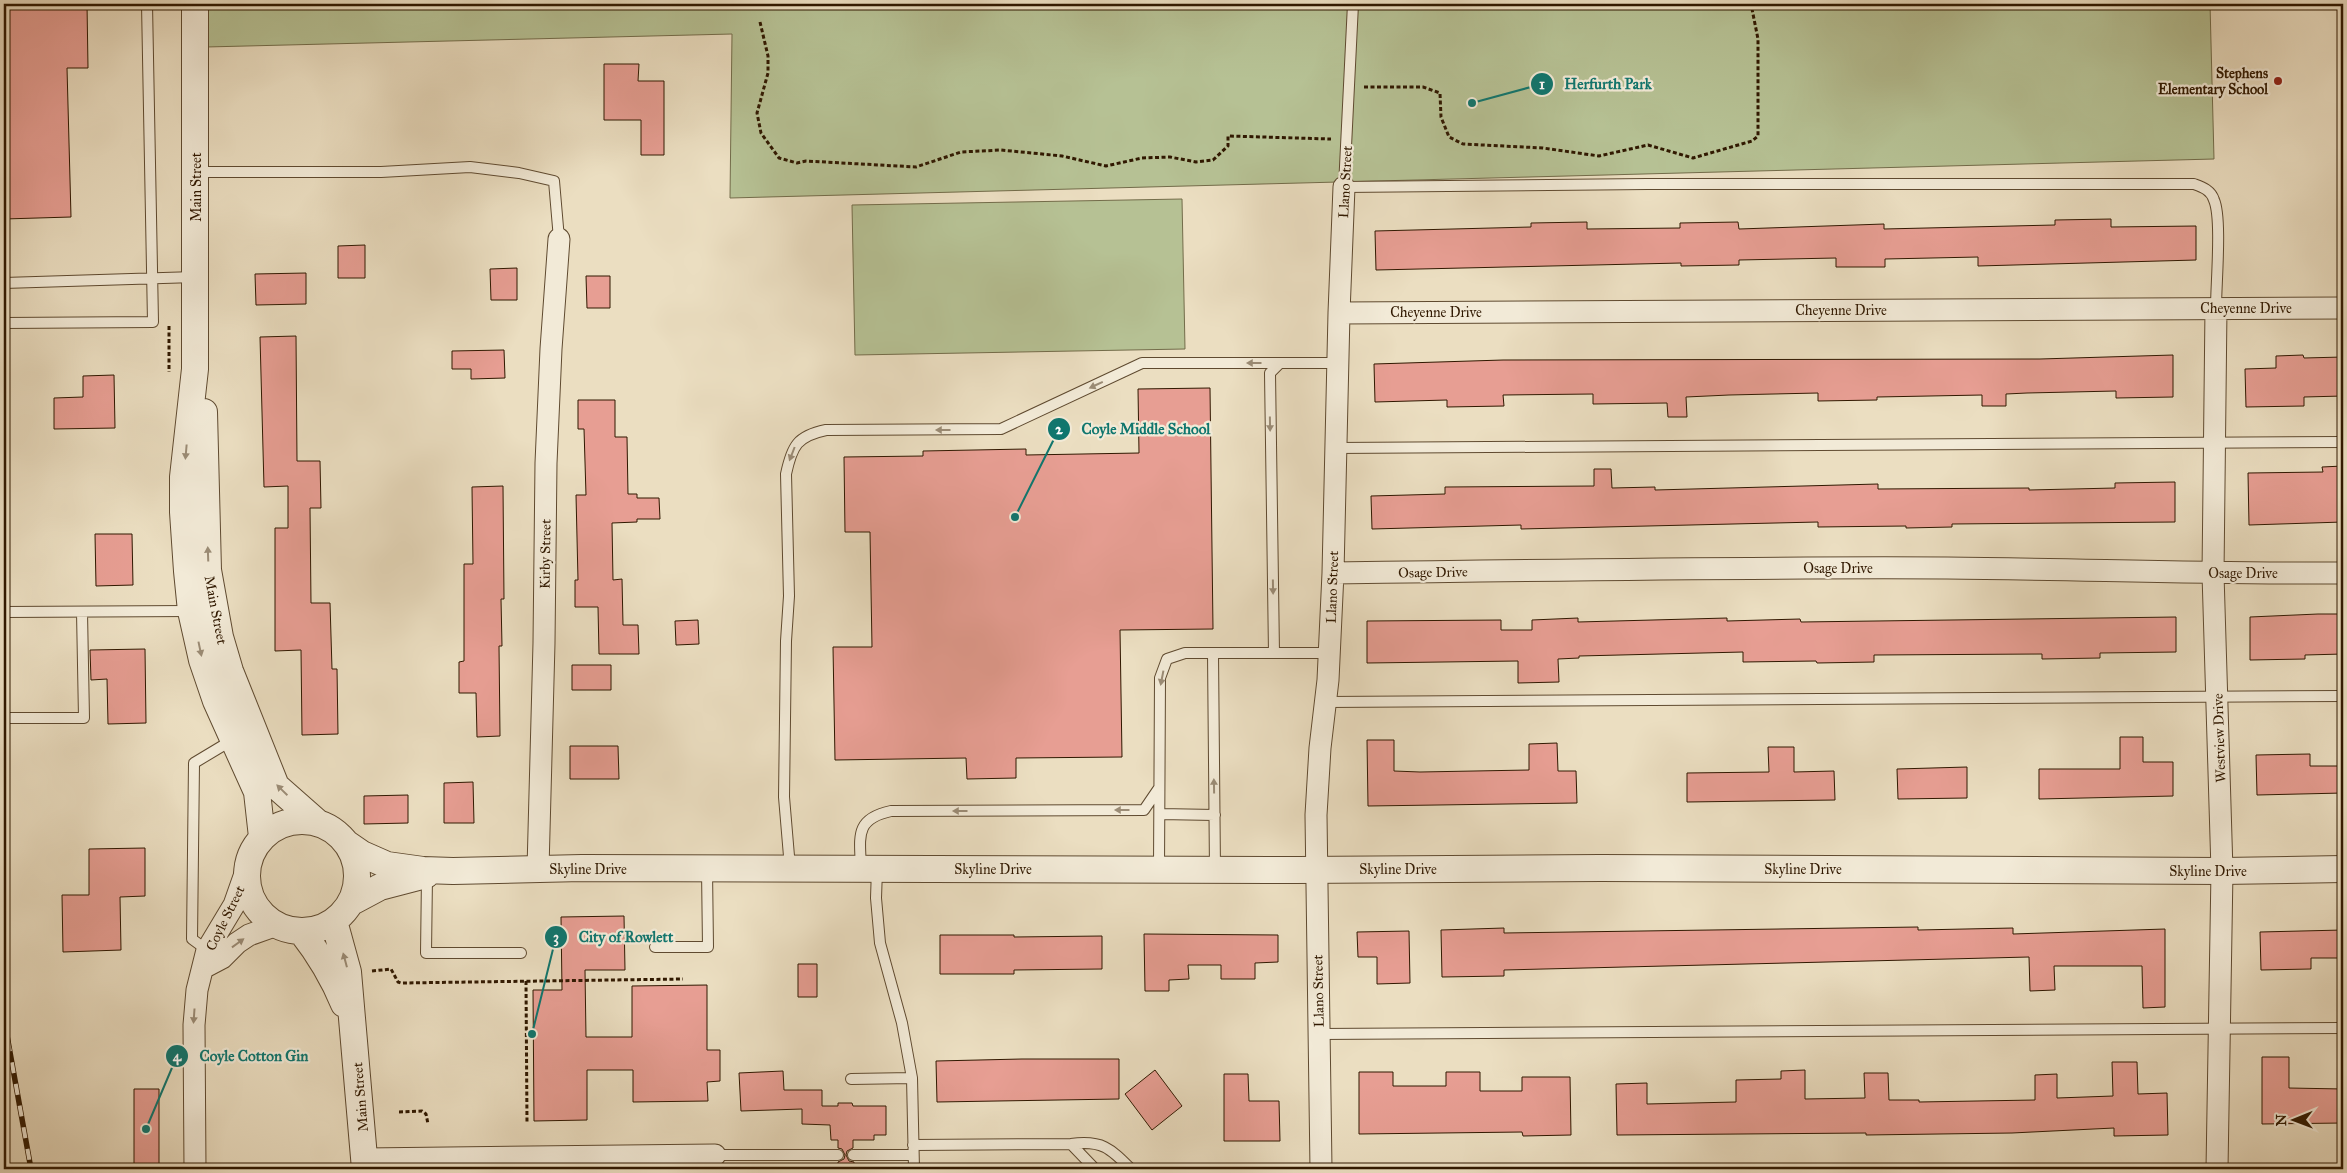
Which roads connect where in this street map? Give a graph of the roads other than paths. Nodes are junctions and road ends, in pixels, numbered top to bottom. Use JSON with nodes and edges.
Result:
{"nodes":[{"id":1,"x":147,"y":4,"type":"edge"},
{"id":2,"x":195,"y":4,"type":"edge"},
{"id":3,"x":1353,"y":4,"type":"edge"},
{"id":4,"x":195,"y":172,"type":"junction"},
{"id":5,"x":1344,"y":187,"type":"junction"},
{"id":6,"x":559,"y":239,"type":"joint"},
{"id":7,"x":196,"y":278,"type":"junction"},
{"id":8,"x":152,"y":279,"type":"junction"},
{"id":9,"x":4,"y":283,"type":"edge"},
{"id":10,"x":2216,"y":308,"type":"junction"},
{"id":11,"x":2343,"y":308,"type":"edge"},
{"id":12,"x":1338,"y":313,"type":"junction"},
{"id":13,"x":4,"y":323,"type":"edge"},
{"id":14,"x":1337,"y":362,"type":"junction"},
{"id":15,"x":1280,"y":363,"type":"junction"},
{"id":16,"x":195,"y":369,"type":"junction"},
{"id":17,"x":2215,"y":442,"type":"junction"},
{"id":18,"x":2343,"y":442,"type":"edge"},
{"id":19,"x":1336,"y":448,"type":"junction"},
{"id":20,"x":1333,"y":573,"type":"junction"},
{"id":21,"x":2343,"y":573,"type":"edge"},
{"id":22,"x":2214,"y":574,"type":"junction"},
{"id":23,"x":192,"y":610,"type":"junction"},
{"id":24,"x":4,"y":612,"type":"edge"},
{"id":25,"x":82,"y":612,"type":"junction"},
{"id":26,"x":1212,"y":653,"type":"junction"},
{"id":27,"x":1274,"y":653,"type":"junction"},
{"id":28,"x":1330,"y":653,"type":"junction"},
{"id":29,"x":2343,"y":696,"type":"edge"},
{"id":30,"x":2218,"y":698,"type":"junction"},
{"id":31,"x":1326,"y":702,"type":"junction"},
{"id":32,"x":4,"y":718,"type":"edge"},
{"id":33,"x":234,"y":739,"type":"junction"},
{"id":34,"x":1160,"y":788,"type":"junction"},
{"id":35,"x":1160,"y":814,"type":"junction"},
{"id":36,"x":1215,"y":815,"type":"junction"},
{"id":37,"x":318,"y":823,"type":"junction"},
{"id":38,"x":262,"y":837,"type":"junction"},
{"id":39,"x":346,"y":843,"type":"junction"},
{"id":40,"x":247,"y":868,"type":"junction"},
{"id":41,"x":2343,"y":868,"type":"edge"},
{"id":42,"x":538,"y":869,"type":"junction"},
{"id":43,"x":707,"y":869,"type":"junction"},
{"id":44,"x":790,"y":869,"type":"junction"},
{"id":45,"x":869,"y":869,"type":"junction"},
{"id":46,"x":1159,"y":870,"type":"junction"},
{"id":47,"x":1215,"y":870,"type":"junction"},
{"id":48,"x":1316,"y":870,"type":"junction"},
{"id":49,"x":453,"y":871,"type":"junction"},
{"id":50,"x":2222,"y":871,"type":"junction"},
{"id":51,"x":427,"y":875,"type":"junction"},
{"id":52,"x":342,"y":912,"type":"junction"},
{"id":53,"x":289,"y":928,"type":"junction"},
{"id":54,"x":655,"y":947,"type":"dead end"},
{"id":55,"x":521,"y":953,"type":"dead end"},
{"id":56,"x":205,"y":959,"type":"junction"},
{"id":57,"x":352,"y":1026,"type":"junction"},
{"id":58,"x":2343,"y":1028,"type":"edge"},
{"id":59,"x":2220,"y":1029,"type":"junction"},
{"id":60,"x":1319,"y":1034,"type":"junction"},
{"id":61,"x":912,"y":1078,"type":"junction"},
{"id":62,"x":851,"y":1079,"type":"dead end"},
{"id":63,"x":1071,"y":1144,"type":"junction"},
{"id":64,"x":913,"y":1150,"type":"junction"},
{"id":65,"x":838,"y":1155,"type":"dead end"},
{"id":66,"x":853,"y":1155,"type":"dead end"},
{"id":67,"x":705,"y":1160,"type":"edge"},
{"id":68,"x":365,"y":1164,"type":"edge"},
{"id":69,"x":195,"y":1169,"type":"edge"},
{"id":70,"x":914,"y":1169,"type":"edge"},
{"id":71,"x":1095,"y":1169,"type":"edge"},
{"id":72,"x":1131,"y":1169,"type":"edge"},
{"id":73,"x":1322,"y":1169,"type":"edge"},
{"id":74,"x":2217,"y":1169,"type":"edge"}],
"edges":[{"from":1,"to":8,"type":"lane"},
{"from":2,"to":4,"type":"street","name":"Main Street"},
{"from":3,"to":5,"type":"lane","name":"Llano Street"},
{"from":4,"to":6,"type":"lane"},
{"from":4,"to":7,"type":"street","name":"Main Street"},
{"from":5,"to":10,"type":"lane"},
{"from":5,"to":12,"type":"street","name":"Llano Street"},
{"from":6,"to":42,"type":"street","name":"Kirby Street"},
{"from":7,"to":8,"type":"lane"},
{"from":7,"to":16,"type":"street","name":"Main Street"},
{"from":8,"to":9,"type":"lane"},
{"from":8,"to":13,"type":"lane"},
{"from":10,"to":11,"type":"street","name":"Cheyenne Drive"},
{"from":10,"to":12,"type":"street","name":"Cheyenne Drive"},
{"from":10,"to":17,"type":"street","name":"Westview Drive"},
{"from":12,"to":14,"type":"street","name":"Llano Street"},
{"from":14,"to":15,"type":"lane"},
{"from":14,"to":19,"type":"street","name":"Llano Street"},
{"from":15,"to":27,"type":"lane","one_way":true},
{"from":15,"to":44,"type":"lane","one_way":true},
{"from":16,"to":23,"type":"street","name":"Main Street","one_way":true},
{"from":37,"to":16,"type":"street","name":"Main Street","one_way":true},
{"from":17,"to":18,"type":"lane"},
{"from":17,"to":19,"type":"lane"},
{"from":17,"to":22,"type":"street","name":"Westview Drive"},
{"from":19,"to":20,"type":"street","name":"Llano Street"},
{"from":20,"to":22,"type":"street","name":"Osage Drive"},
{"from":20,"to":28,"type":"street","name":"Llano Street"},
{"from":21,"to":22,"type":"street","name":"Osage Drive"},
{"from":22,"to":30,"type":"street","name":"Westview Drive"},
{"from":23,"to":25,"type":"lane"},
{"from":23,"to":33,"type":"street","name":"Main Street","one_way":true},
{"from":24,"to":25,"type":"lane"},
{"from":25,"to":32,"type":"lane"},
{"from":26,"to":27,"type":"lane"},
{"from":26,"to":34,"type":"lane","one_way":true},
{"from":36,"to":26,"type":"lane","one_way":true},
{"from":27,"to":28,"type":"lane"},
{"from":28,"to":31,"type":"street","name":"Llano Street"},
{"from":29,"to":30,"type":"lane"},
{"from":30,"to":31,"type":"lane"},
{"from":30,"to":50,"type":"street","name":"Westview Drive"},
{"from":31,"to":48,"type":"street","name":"Llano Street"},
{"from":33,"to":38,"type":"street","name":"Main Street"},
{"from":33,"to":56,"type":"lane"},
{"from":34,"to":35,"type":"lane"},
{"from":34,"to":45,"type":"lane","one_way":true},
{"from":35,"to":36,"type":"lane"},
{"from":35,"to":46,"type":"lane"},
{"from":36,"to":47,"type":"lane"},
{"from":37,"to":38,"type":"street","name":"Main Street"},
{"from":37,"to":39,"type":"street","name":"Main Street"},
{"from":38,"to":40,"type":"street","name":"Main Street"},
{"from":39,"to":49,"type":"street","name":"Skyline Drive"},
{"from":39,"to":52,"type":"street","name":"Main Street"},
{"from":40,"to":53,"type":"street","name":"Main Street"},
{"from":40,"to":56,"type":"street","name":"Coyle Street"},
{"from":41,"to":50,"type":"street","name":"Skyline Drive"},
{"from":42,"to":43,"type":"street","name":"Skyline Drive"},
{"from":42,"to":49,"type":"street","name":"Skyline Drive"},
{"from":43,"to":44,"type":"street","name":"Skyline Drive"},
{"from":43,"to":54,"type":"lane"},
{"from":44,"to":45,"type":"street","name":"Skyline Drive"},
{"from":45,"to":46,"type":"street","name":"Skyline Drive"},
{"from":45,"to":61,"type":"lane"},
{"from":46,"to":47,"type":"street","name":"Skyline Drive"},
{"from":47,"to":48,"type":"street","name":"Skyline Drive"},
{"from":48,"to":50,"type":"street","name":"Skyline Drive"},
{"from":48,"to":60,"type":"street","name":"Llano Street"},
{"from":49,"to":51,"type":"street","name":"Skyline Drive"},
{"from":50,"to":59,"type":"street","name":"Westview Drive"},
{"from":51,"to":52,"type":"street","name":"Skyline Drive"},
{"from":51,"to":55,"type":"lane"},
{"from":52,"to":53,"type":"street"},
{"from":57,"to":52,"type":"street","name":"Main Street","one_way":true},
{"from":56,"to":53,"type":"street","name":"Coyle Street","one_way":true},
{"from":53,"to":57,"type":"street","name":"Main Street"},
{"from":56,"to":69,"type":"street","name":"Coyle Street","one_way":true},
{"from":57,"to":68,"type":"street","name":"Main Street"},
{"from":58,"to":59,"type":"lane"},
{"from":59,"to":60,"type":"lane"},
{"from":59,"to":74,"type":"street","name":"Westview Drive"},
{"from":60,"to":73,"type":"street","name":"Llano Street"},
{"from":61,"to":62,"type":"lane"},
{"from":61,"to":64,"type":"lane"},
{"from":63,"to":64,"type":"lane"},
{"from":63,"to":71,"type":"lane"},
{"from":63,"to":72,"type":"lane"},
{"from":64,"to":66,"type":"lane"},
{"from":64,"to":70,"type":"lane"},
{"from":65,"to":67,"type":"lane"},
{"from":67,"to":68,"type":"street"}]}
